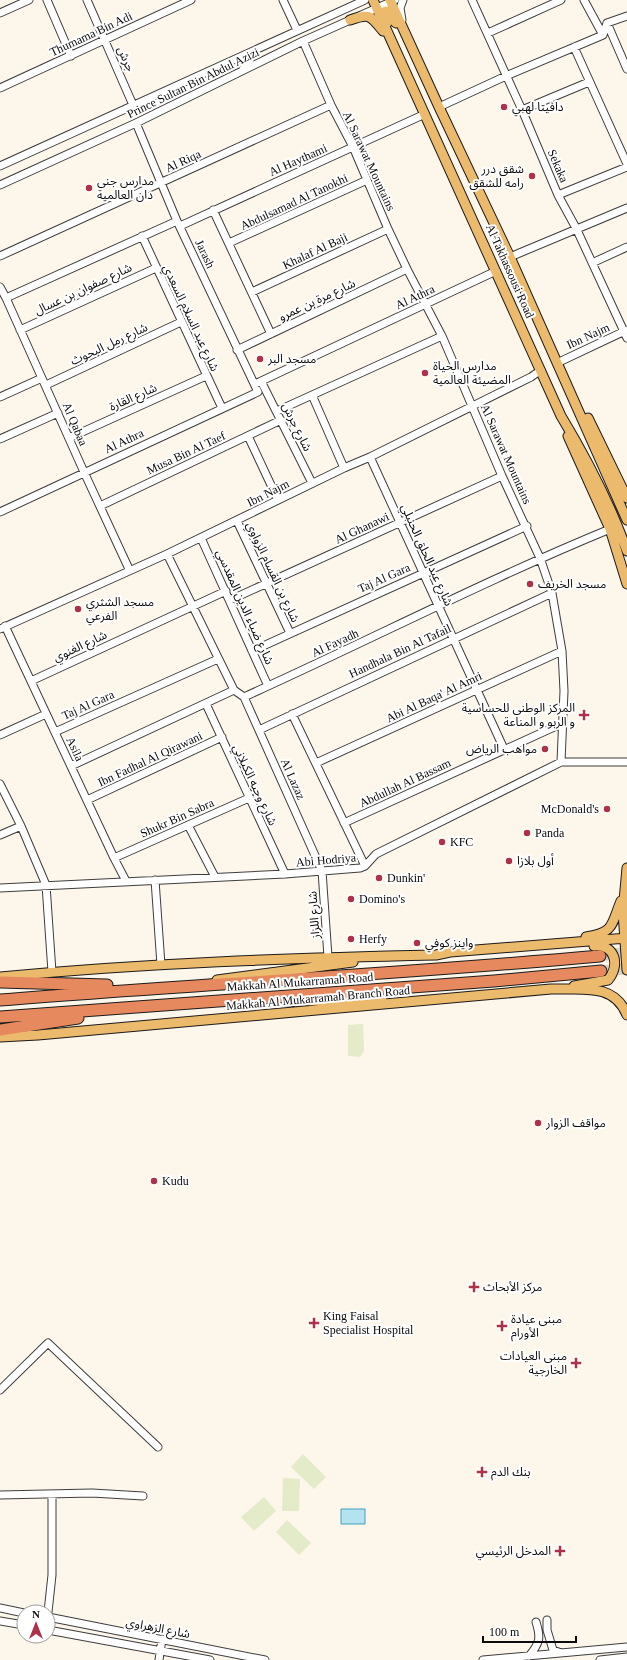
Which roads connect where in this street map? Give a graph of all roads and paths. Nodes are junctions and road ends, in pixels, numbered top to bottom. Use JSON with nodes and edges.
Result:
{"nodes":[{"id":1,"x":29,"y":0,"type":"edge"},
{"id":2,"x":47,"y":0,"type":"edge"},
{"id":3,"x":87,"y":0,"type":"edge"},
{"id":4,"x":191,"y":0,"type":"edge"},
{"id":5,"x":283,"y":0,"type":"edge"},
{"id":6,"x":360,"y":0,"type":"edge"},
{"id":7,"x":365,"y":0,"type":"edge"},
{"id":8,"x":403,"y":0,"type":"edge"},
{"id":9,"x":472,"y":0,"type":"edge"},
{"id":10,"x":561,"y":0,"type":"edge"},
{"id":11,"x":584,"y":0,"type":"edge"},
{"id":12,"x":392,"y":1,"type":"edge"},
{"id":13,"x":375,"y":4,"type":"edge"},
{"id":14,"x":348,"y":8,"type":"junction"},
{"id":15,"x":0,"y":14,"type":"edge"},
{"id":16,"x":627,"y":16,"type":"edge"},
{"id":17,"x":350,"y":20,"type":"junction"},
{"id":18,"x":607,"y":23,"type":"junction"},
{"id":19,"x":297,"y":30,"type":"junction"},
{"id":20,"x":488,"y":33,"type":"junction"},
{"id":21,"x":603,"y":34,"type":"junction"},
{"id":22,"x":105,"y":40,"type":"junction"},
{"id":23,"x":408,"y":40,"type":"junction"},
{"id":24,"x":303,"y":41,"type":"junction"},
{"id":25,"x":392,"y":42,"type":"junction"},
{"id":26,"x":264,"y":45,"type":"junction"},
{"id":27,"x":574,"y":47,"type":"junction"},
{"id":28,"x":71,"y":56,"type":"junction"},
{"id":29,"x":274,"y":56,"type":"junction"},
{"id":30,"x":226,"y":62,"type":"junction"},
{"id":31,"x":627,"y":69,"type":"edge"},
{"id":32,"x":235,"y":75,"type":"junction"},
{"id":33,"x":506,"y":76,"type":"junction"},
{"id":34,"x":589,"y":82,"type":"junction"},
{"id":35,"x":0,"y":88,"type":"edge"},
{"id":36,"x":134,"y":105,"type":"junction"},
{"id":37,"x":331,"y":105,"type":"junction"},
{"id":38,"x":439,"y":107,"type":"junction"},
{"id":39,"x":522,"y":110,"type":"junction"},
{"id":40,"x":425,"y":114,"type":"junction"},
{"id":41,"x":136,"y":123,"type":"junction"},
{"id":42,"x":353,"y":147,"type":"junction"},
{"id":43,"x":0,"y":166,"type":"edge"},
{"id":44,"x":627,"y":166,"type":"edge"},
{"id":45,"x":367,"y":180,"type":"junction"},
{"id":46,"x":161,"y":184,"type":"junction"},
{"id":47,"x":0,"y":185,"type":"edge"},
{"id":48,"x":558,"y":195,"type":"junction"},
{"id":49,"x":627,"y":208,"type":"edge"},
{"id":50,"x":214,"y":210,"type":"junction"},
{"id":51,"x":178,"y":224,"type":"junction"},
{"id":52,"x":576,"y":228,"type":"junction"},
{"id":53,"x":388,"y":229,"type":"junction"},
{"id":54,"x":142,"y":236,"type":"junction"},
{"id":55,"x":229,"y":243,"type":"junction"},
{"id":56,"x":627,"y":246,"type":"edge"},
{"id":57,"x":0,"y":256,"type":"edge"},
{"id":58,"x":510,"y":257,"type":"junction"},
{"id":59,"x":592,"y":263,"type":"junction"},
{"id":60,"x":156,"y":268,"type":"junction"},
{"id":61,"x":407,"y":269,"type":"junction"},
{"id":62,"x":496,"y":271,"type":"junction"},
{"id":63,"x":0,"y":287,"type":"edge"},
{"id":64,"x":252,"y":292,"type":"junction"},
{"id":65,"x":6,"y":298,"type":"junction"},
{"id":66,"x":425,"y":304,"type":"junction"},
{"id":67,"x":181,"y":322,"type":"junction"},
{"id":68,"x":20,"y":330,"type":"junction"},
{"id":69,"x":626,"y":333,"type":"edge"},
{"id":70,"x":271,"y":334,"type":"junction"},
{"id":71,"x":442,"y":336,"type":"junction"},
{"id":72,"x":237,"y":350,"type":"junction"},
{"id":73,"x":557,"y":363,"type":"junction"},
{"id":74,"x":541,"y":370,"type":"junction"},
{"id":75,"x":206,"y":376,"type":"junction"},
{"id":76,"x":44,"y":382,"type":"junction"},
{"id":77,"x":258,"y":382,"type":"junction"},
{"id":78,"x":258,"y":392,"type":"joint"},
{"id":79,"x":312,"y":395,"type":"junction"},
{"id":80,"x":0,"y":397,"type":"edge"},
{"id":81,"x":472,"y":406,"type":"junction"},
{"id":82,"x":222,"y":408,"type":"junction"},
{"id":83,"x":277,"y":412,"type":"junction"},
{"id":84,"x":58,"y":413,"type":"junction"},
{"id":85,"x":561,"y":416,"type":"junction"},
{"id":86,"x":281,"y":420,"type":"junction"},
{"id":87,"x":248,"y":436,"type":"junction"},
{"id":88,"x":69,"y":438,"type":"junction"},
{"id":89,"x":0,"y":439,"type":"edge"},
{"id":90,"x":370,"y":457,"type":"junction"},
{"id":91,"x":344,"y":468,"type":"junction"},
{"id":92,"x":84,"y":472,"type":"junction"},
{"id":93,"x":502,"y":476,"type":"junction"},
{"id":94,"x":312,"y":483,"type":"junction"},
{"id":95,"x":626,"y":492,"type":"edge"},
{"id":96,"x":278,"y":500,"type":"junction"},
{"id":97,"x":100,"y":506,"type":"junction"},
{"id":98,"x":0,"y":512,"type":"edge"},
{"id":99,"x":627,"y":520,"type":"edge"},
{"id":100,"x":237,"y":521,"type":"junction"},
{"id":101,"x":400,"y":522,"type":"junction"},
{"id":102,"x":527,"y":526,"type":"junction"},
{"id":103,"x":610,"y":529,"type":"junction"},
{"id":104,"x":202,"y":538,"type":"junction"},
{"id":105,"x":627,"y":551,"type":"edge"},
{"id":106,"x":168,"y":554,"type":"junction"},
{"id":107,"x":540,"y":558,"type":"junction"},
{"id":108,"x":129,"y":570,"type":"junction"},
{"id":109,"x":423,"y":572,"type":"junction"},
{"id":110,"x":266,"y":584,"type":"junction"},
{"id":111,"x":627,"y":584,"type":"edge"},
{"id":112,"x":226,"y":591,"type":"junction"},
{"id":113,"x":552,"y":593,"type":"junction"},
{"id":114,"x":230,"y":600,"type":"junction"},
{"id":115,"x":192,"y":606,"type":"junction"},
{"id":116,"x":438,"y":607,"type":"junction"},
{"id":117,"x":3,"y":627,"type":"edge"},
{"id":118,"x":290,"y":633,"type":"junction"},
{"id":119,"x":453,"y":638,"type":"junction"},
{"id":120,"x":252,"y":650,"type":"junction"},
{"id":121,"x":562,"y":651,"type":"junction"},
{"id":122,"x":218,"y":659,"type":"junction"},
{"id":123,"x":31,"y":681,"type":"junction"},
{"id":124,"x":268,"y":686,"type":"junction"},
{"id":125,"x":476,"y":689,"type":"junction"},
{"id":126,"x":234,"y":690,"type":"junction"},
{"id":127,"x":244,"y":697,"type":"junction"},
{"id":128,"x":206,"y":704,"type":"junction"},
{"id":129,"x":46,"y":714,"type":"junction"},
{"id":130,"x":292,"y":714,"type":"junction"},
{"id":131,"x":563,"y":723,"type":"junction"},
{"id":132,"x":259,"y":730,"type":"junction"},
{"id":133,"x":55,"y":732,"type":"junction"},
{"id":134,"x":0,"y":735,"type":"edge"},
{"id":135,"x":222,"y":737,"type":"junction"},
{"id":136,"x":504,"y":749,"type":"junction"},
{"id":137,"x":561,"y":762,"type":"junction"},
{"id":138,"x":627,"y":762,"type":"edge"},
{"id":139,"x":316,"y":763,"type":"junction"},
{"id":140,"x":71,"y":766,"type":"junction"},
{"id":141,"x":0,"y":784,"type":"edge"},
{"id":142,"x":3,"y":797,"type":"edge"},
{"id":143,"x":249,"y":798,"type":"junction"},
{"id":144,"x":87,"y":800,"type":"junction"},
{"id":145,"x":344,"y":823,"type":"junction"},
{"id":146,"x":188,"y":825,"type":"junction"},
{"id":147,"x":21,"y":826,"type":"junction"},
{"id":148,"x":0,"y":835,"type":"edge"},
{"id":149,"x":114,"y":858,"type":"junction"},
{"id":150,"x":366,"y":866,"type":"junction"},
{"id":151,"x":627,"y":868,"type":"edge"},
{"id":152,"x":322,"y":871,"type":"junction"},
{"id":153,"x":285,"y":874,"type":"junction"},
{"id":154,"x":215,"y":877,"type":"junction"},
{"id":155,"x":155,"y":880,"type":"junction"},
{"id":156,"x":126,"y":881,"type":"junction"},
{"id":157,"x":46,"y":885,"type":"junction"},
{"id":158,"x":0,"y":888,"type":"edge"},
{"id":159,"x":624,"y":892,"type":"junction"},
{"id":160,"x":626,"y":941,"type":"edge"},
{"id":161,"x":552,"y":945,"type":"junction"},
{"id":162,"x":436,"y":955,"type":"junction"},
{"id":163,"x":600,"y":956,"type":"tunnel mouth"},
{"id":164,"x":328,"y":957,"type":"junction"},
{"id":165,"x":161,"y":965,"type":"junction"},
{"id":166,"x":627,"y":970,"type":"edge"},
{"id":167,"x":601,"y":971,"type":"tunnel mouth"},
{"id":168,"x":52,"y":972,"type":"junction"},
{"id":169,"x":0,"y":977,"type":"edge"},
{"id":170,"x":0,"y":982,"type":"edge"},
{"id":171,"x":163,"y":987,"type":"junction"},
{"id":172,"x":551,"y":989,"type":"junction"},
{"id":173,"x":452,"y":998,"type":"junction"},
{"id":174,"x":0,"y":1000,"type":"edge"},
{"id":175,"x":215,"y":1002,"type":"junction"},
{"id":176,"x":143,"y":1007,"type":"junction"},
{"id":177,"x":627,"y":1015,"type":"edge"},
{"id":178,"x":0,"y":1016,"type":"edge"},
{"id":179,"x":0,"y":1030,"type":"edge"},
{"id":180,"x":0,"y":1037,"type":"edge"},
{"id":181,"x":0,"y":1390,"type":"edge"},
{"id":182,"x":158,"y":1447,"type":"dead end"},
{"id":183,"x":52,"y":1494,"type":"junction"},
{"id":184,"x":0,"y":1495,"type":"edge"},
{"id":185,"x":144,"y":1496,"type":"dead end"},
{"id":186,"x":49,"y":1604,"type":"edge"},
{"id":187,"x":0,"y":1608,"type":"edge"},
{"id":188,"x":16,"y":1611,"type":"edge"},
{"id":189,"x":56,"y":1619,"type":"edge"},
{"id":190,"x":0,"y":1620,"type":"edge"},
{"id":191,"x":547,"y":1620,"type":"dead end"},
{"id":192,"x":536,"y":1622,"type":"dead end"},
{"id":193,"x":16,"y":1623,"type":"edge"},
{"id":194,"x":56,"y":1631,"type":"edge"},
{"id":195,"x":162,"y":1639,"type":"junction"},
{"id":196,"x":627,"y":1647,"type":"edge"},
{"id":197,"x":161,"y":1651,"type":"junction"},
{"id":198,"x":562,"y":1654,"type":"junction"},
{"id":199,"x":529,"y":1656,"type":"junction"},
{"id":200,"x":627,"y":1657,"type":"edge"},
{"id":201,"x":159,"y":1660,"type":"edge"},
{"id":202,"x":210,"y":1660,"type":"edge"},
{"id":203,"x":265,"y":1660,"type":"edge"},
{"id":204,"x":483,"y":1660,"type":"edge"},
{"id":205,"x":600,"y":1660,"type":"edge"}],
"edges":[{"from":1,"to":15,"type":"street"},
{"from":2,"to":28,"type":"street"},
{"from":3,"to":22,"type":"street","name":"جرش"},
{"from":4,"to":22,"type":"street","name":"Thumama Bin Adi"},
{"from":5,"to":19,"type":"street"},
{"from":6,"to":14,"type":"street"},
{"from":7,"to":14,"type":"street","name":"Prince Sultan Bin Abdul Azizi"},
{"from":8,"to":23,"type":"street"},
{"from":9,"to":20,"type":"street","name":"Sekaka"},
{"from":10,"to":20,"type":"street"},
{"from":11,"to":21,"type":"street"},
{"from":12,"to":13,"type":"street","name":"Prince Sultan Bin Abdul Azizi"},
{"from":12,"to":23,"type":"main road","name":"Al Takhassousi Road"},
{"from":13,"to":17,"type":"street","name":"Prince Sultan Bin Abdul Azizi"},
{"from":13,"to":25,"type":"main road","name":"Al Takhassousi Road"},
{"from":14,"to":17,"type":"street"},
{"from":14,"to":19,"type":"street","name":"Prince Sultan Bin Abdul Azizi"},
{"from":16,"to":18,"type":"street"},
{"from":17,"to":24,"type":"street","name":"Prince Sultan Bin Abdul Azizi"},
{"from":17,"to":25,"type":"main road"},
{"from":18,"to":21,"type":"street"},
{"from":18,"to":31,"type":"street"},
{"from":19,"to":26,"type":"street","name":"Prince Sultan Bin Abdul Azizi"},
{"from":20,"to":33,"type":"street","name":"Sekaka"},
{"from":21,"to":27,"type":"street"},
{"from":22,"to":28,"type":"street","name":"Thumama Bin Adi"},
{"from":22,"to":36,"type":"street","name":"جرش"},
{"from":23,"to":25,"type":"main road"},
{"from":23,"to":38,"type":"main road","name":"Al Takhassousi Road"},
{"from":24,"to":29,"type":"street","name":"Prince Sultan Bin Abdul Azizi"},
{"from":24,"to":37,"type":"street","name":"Al Sarawat Mountains"},
{"from":25,"to":40,"type":"main road","name":"Al Takhassousi Road"},
{"from":26,"to":29,"type":"street"},
{"from":26,"to":30,"type":"street","name":"Prince Sultan Bin Abdul Azizi"},
{"from":27,"to":33,"type":"street"},
{"from":27,"to":34,"type":"street"},
{"from":28,"to":35,"type":"street","name":"Thumama Bin Adi"},
{"from":29,"to":32,"type":"street","name":"Prince Sultan Bin Abdul Azizi"},
{"from":30,"to":32,"type":"street"},
{"from":30,"to":36,"type":"street","name":"Prince Sultan Bin Abdul Azizi"},
{"from":32,"to":41,"type":"street","name":"Prince Sultan Bin Abdul Azizi"},
{"from":33,"to":38,"type":"street"},
{"from":33,"to":39,"type":"street","name":"Sekaka"},
{"from":34,"to":39,"type":"street"},
{"from":34,"to":44,"type":"street"},
{"from":36,"to":43,"type":"street","name":"Prince Sultan Bin Abdul Azizi"},
{"from":37,"to":42,"type":"street","name":"Al Sarawat Mountains"},
{"from":37,"to":46,"type":"street","name":"Al Riqa"},
{"from":38,"to":58,"type":"main road","name":"Al Takhassousi Road"},
{"from":39,"to":48,"type":"street","name":"Sekaka"},
{"from":40,"to":42,"type":"street","name":"Al Haythami"},
{"from":40,"to":62,"type":"main road","name":"Al Takhassousi Road"},
{"from":41,"to":46,"type":"street","name":"Jarash"},
{"from":41,"to":47,"type":"street","name":"Prince Sultan Bin Abdul Azizi"},
{"from":42,"to":45,"type":"street","name":"Al Sarawat Mountains"},
{"from":42,"to":50,"type":"street","name":"Al Haythami"},
{"from":44,"to":48,"type":"street"},
{"from":45,"to":53,"type":"street","name":"Al Sarawat Mountains"},
{"from":45,"to":55,"type":"street","name":"Abdulsamad Al Tanokhi"},
{"from":46,"to":51,"type":"street","name":"Jarash"},
{"from":46,"to":57,"type":"street","name":"Al Riqa"},
{"from":48,"to":52,"type":"street","name":"Sekaka"},
{"from":49,"to":52,"type":"street"},
{"from":50,"to":51,"type":"street","name":"Al Haythami"},
{"from":50,"to":55,"type":"street"},
{"from":51,"to":54,"type":"street","name":"Al Haythami"},
{"from":51,"to":72,"type":"street","name":"Jarash"},
{"from":52,"to":58,"type":"street"},
{"from":52,"to":59,"type":"street","name":"Sekaka"},
{"from":53,"to":61,"type":"street","name":"Al Sarawat Mountains"},
{"from":53,"to":64,"type":"street","name":"Khalaf Al Baji"},
{"from":54,"to":60,"type":"street","name":"شارع عبد السلام السعدي"},
{"from":54,"to":65,"type":"street","name":"Al Haythami"},
{"from":55,"to":64,"type":"street"},
{"from":56,"to":59,"type":"street"},
{"from":58,"to":73,"type":"main road","name":"Al Takhassousi Road"},
{"from":59,"to":69,"type":"street","name":"Sekaka"},
{"from":60,"to":67,"type":"street","name":"شارع عبد السلام السعدي"},
{"from":60,"to":68,"type":"street","name":"شارع صفوان بن عسال"},
{"from":61,"to":66,"type":"street","name":"Al Sarawat Mountains"},
{"from":61,"to":70,"type":"street","name":"شارع مرة بن عمرو"},
{"from":62,"to":66,"type":"street","name":"Al Athra"},
{"from":62,"to":74,"type":"main road","name":"Al Takhassousi Road"},
{"from":63,"to":65,"type":"street","name":"Al Qabaa"},
{"from":64,"to":70,"type":"street"},
{"from":65,"to":68,"type":"street","name":"Al Qabaa"},
{"from":66,"to":71,"type":"street","name":"Al Sarawat Mountains"},
{"from":66,"to":77,"type":"street","name":"Al Athra"},
{"from":67,"to":75,"type":"street","name":"شارع عبد السلام السعدي"},
{"from":67,"to":76,"type":"street","name":"شارع رمل البحوث"},
{"from":68,"to":76,"type":"street","name":"Al Qabaa"},
{"from":69,"to":73,"type":"street","name":"Ibn Najm"},
{"from":70,"to":72,"type":"street","name":"شارع مرة بن عمرو"},
{"from":71,"to":79,"type":"street"},
{"from":71,"to":81,"type":"street","name":"Al Sarawat Mountains"},
{"from":72,"to":77,"type":"street","name":"Jarash"},
{"from":73,"to":95,"type":"main road"},
{"from":73,"to":99,"type":"main road","name":"Al Takhassousi Road"},
{"from":74,"to":81,"type":"street","name":"Ibn Najm"},
{"from":74,"to":85,"type":"main road","name":"Al Takhassousi Road"},
{"from":75,"to":82,"type":"street","name":"شارع عبد السلام السعدي"},
{"from":75,"to":88,"type":"street","name":"شارع القارة"},
{"from":76,"to":80,"type":"street","name":"شارع رمل البحوث"},
{"from":76,"to":84,"type":"street","name":"Al Qabaa"},
{"from":77,"to":78,"type":"street","name":"Jarash"},
{"from":77,"to":83,"type":"street","name":"شارع جرش"},
{"from":78,"to":82,"type":"street","name":"Al Athra"},
{"from":79,"to":83,"type":"street"},
{"from":79,"to":91,"type":"street"},
{"from":81,"to":90,"type":"street","name":"Ibn Najm"},
{"from":81,"to":93,"type":"street","name":"Al Sarawat Mountains"},
{"from":82,"to":92,"type":"street","name":"Al Athra"},
{"from":83,"to":86,"type":"street","name":"شارع جرش"},
{"from":84,"to":88,"type":"street","name":"Al Qabaa"},
{"from":84,"to":89,"type":"street"},
{"from":85,"to":103,"type":"main road"},
{"from":85,"to":105,"type":"main road","name":"Al Takhassousi Road"},
{"from":86,"to":87,"type":"street","name":"Musa Bin Al Taef"},
{"from":86,"to":94,"type":"street","name":"شارع جرش"},
{"from":87,"to":96,"type":"street"},
{"from":87,"to":97,"type":"street","name":"Musa Bin Al Taef"},
{"from":88,"to":92,"type":"street","name":"Al Qabaa"},
{"from":90,"to":91,"type":"street","name":"Ibn Najm"},
{"from":90,"to":101,"type":"street","name":"شارع عبد الحلق الحنبلي"},
{"from":91,"to":94,"type":"street","name":"Ibn Najm"},
{"from":92,"to":97,"type":"street","name":"Al Qabaa"},
{"from":92,"to":98,"type":"street","name":"Al Athra"},
{"from":93,"to":101,"type":"street","name":"Al Ghanawi"},
{"from":93,"to":102,"type":"street","name":"Al Sarawat Mountains"},
{"from":94,"to":96,"type":"street","name":"Ibn Najm"},
{"from":96,"to":100,"type":"street","name":"Ibn Najm"},
{"from":97,"to":108,"type":"street","name":"Al Qabaa"},
{"from":100,"to":104,"type":"street","name":"Ibn Najm"},
{"from":100,"to":110,"type":"street","name":"شارع بن القسام الزواوي"},
{"from":101,"to":109,"type":"street","name":"شارع عبد الحلق الحنبلي"},
{"from":101,"to":110,"type":"street","name":"Al Ghanawi"},
{"from":102,"to":107,"type":"street","name":"Al Sarawat Mountains"},
{"from":102,"to":109,"type":"street","name":"Taj Al Gara"},
{"from":103,"to":107,"type":"street","name":"Al Fayadh"},
{"from":103,"to":111,"type":"main road"},
{"from":104,"to":106,"type":"street","name":"Ibn Najm"},
{"from":104,"to":112,"type":"street","name":"شارع ضياء الدين المقدسي"},
{"from":106,"to":108,"type":"street","name":"Ibn Najm"},
{"from":106,"to":115,"type":"street"},
{"from":107,"to":113,"type":"street","name":"Al Sarawat Mountains"},
{"from":107,"to":116,"type":"street","name":"Al Fayadh"},
{"from":108,"to":117,"type":"street","name":"Ibn Najm"},
{"from":109,"to":116,"type":"street","name":"شارع عبد الحلق الحنبلي"},
{"from":109,"to":118,"type":"street","name":"Taj Al Gara"},
{"from":110,"to":114,"type":"street","name":"Al Ghanawi"},
{"from":110,"to":118,"type":"street","name":"شارع بن القسام الزواوي"},
{"from":112,"to":114,"type":"street","name":"شارع ضياء الدين المقدسي"},
{"from":112,"to":115,"type":"street","name":"شارع الغنوي"},
{"from":113,"to":119,"type":"street","name":"Handhala Bin Al Tafail"},
{"from":113,"to":121,"type":"street","name":"Al Sarawat Mountains"},
{"from":114,"to":120,"type":"street","name":"شارع ضياء الدين المقدسي"},
{"from":115,"to":122,"type":"street"},
{"from":115,"to":123,"type":"street","name":"شارع الغنوي"},
{"from":116,"to":119,"type":"street","name":"شارع عبد الحلق الحنبلي"},
{"from":116,"to":124,"type":"street","name":"Al Fayadh"},
{"from":117,"to":123,"type":"street","name":"Asila"},
{"from":118,"to":120,"type":"street","name":"Taj Al Gara"},
{"from":119,"to":125,"type":"street","name":"شارع عبد الحلق الحنبلي"},
{"from":119,"to":130,"type":"street","name":"Handhala Bin Al Tafail"},
{"from":120,"to":124,"type":"street","name":"شارع ضياء الدين المقدسي"},
{"from":121,"to":125,"type":"street","name":"Abi Al Baqa' Al Amri"},
{"from":121,"to":131,"type":"street","name":"Al Sarawat Mountains"},
{"from":122,"to":126,"type":"street"},
{"from":122,"to":133,"type":"street","name":"Taj Al Gara"},
{"from":123,"to":129,"type":"street","name":"Asila"},
{"from":124,"to":127,"type":"street","name":"Al Fayadh"},
{"from":125,"to":136,"type":"street","name":"شارع عبد الحلق الحنبلي"},
{"from":125,"to":139,"type":"street","name":"Abi Al Baqa' Al Amri"},
{"from":126,"to":127,"type":"street"},
{"from":126,"to":128,"type":"street"},
{"from":127,"to":132,"type":"street","name":"Al Lazaz"},
{"from":128,"to":135,"type":"street","name":"شارع وجيه الكيلاني"},
{"from":128,"to":140,"type":"street"},
{"from":129,"to":133,"type":"street","name":"Asila"},
{"from":129,"to":134,"type":"street"},
{"from":130,"to":132,"type":"street","name":"Handhala Bin Al Tafail"},
{"from":130,"to":139,"type":"street"},
{"from":131,"to":136,"type":"street","name":"Abdullah Al Bassam"},
{"from":131,"to":137,"type":"street","name":"Al Sarawat Mountains"},
{"from":132,"to":152,"type":"street","name":"Al Lazaz"},
{"from":133,"to":140,"type":"street","name":"Asila"},
{"from":135,"to":143,"type":"street","name":"شارع وجيه الكيلاني"},
{"from":135,"to":144,"type":"street","name":"Ibn Fadhal Al Qirawani"},
{"from":136,"to":145,"type":"street","name":"Abdullah Al Bassam"},
{"from":137,"to":138,"type":"street","name":"Abi Hodriya"},
{"from":137,"to":150,"type":"street","name":"Abi Hodriya"},
{"from":139,"to":145,"type":"street"},
{"from":140,"to":144,"type":"street","name":"Asila"},
{"from":141,"to":142,"type":"street"},
{"from":142,"to":147,"type":"street"},
{"from":143,"to":146,"type":"street","name":"Shukr Bin Sabra"},
{"from":143,"to":153,"type":"street","name":"شارع وجيه الكيلاني"},
{"from":144,"to":149,"type":"street","name":"Asila"},
{"from":145,"to":150,"type":"street"},
{"from":146,"to":149,"type":"street","name":"Shukr Bin Sabra"},
{"from":146,"to":154,"type":"street"},
{"from":147,"to":148,"type":"street"},
{"from":147,"to":157,"type":"street"},
{"from":149,"to":156,"type":"street","name":"Asila"},
{"from":150,"to":152,"type":"street","name":"Abi Hodriya"},
{"from":151,"to":159,"type":"main road"},
{"from":152,"to":153,"type":"street","name":"Abi Hodriya"},
{"from":152,"to":164,"type":"street","name":"شارع اللزاز"},
{"from":153,"to":154,"type":"street","name":"Abi Hodriya"},
{"from":154,"to":155,"type":"street","name":"Abi Hodriya"},
{"from":155,"to":156,"type":"street","name":"Abi Hodriya"},
{"from":155,"to":165,"type":"street"},
{"from":156,"to":157,"type":"street","name":"Abi Hodriya"},
{"from":157,"to":158,"type":"street","name":"Abi Hodriya"},
{"from":157,"to":168,"type":"street"},
{"from":159,"to":160,"type":"main road"},
{"from":159,"to":161,"type":"main road"},
{"from":160,"to":161,"type":"main road"},
{"from":160,"to":166,"type":"main road"},
{"from":161,"to":162,"type":"main road"},
{"from":161,"to":172,"type":"main road"},
{"from":162,"to":164,"type":"main road"},
{"from":162,"to":171,"type":"main road"},
{"from":163,"to":171,"type":"highway","name":"Makkah Al Mukarramah Road"},
{"from":164,"to":165,"type":"main road"},
{"from":165,"to":168,"type":"main road"},
{"from":167,"to":175,"type":"highway","name":"Makkah Al Mukarramah Road"},
{"from":168,"to":169,"type":"main road"},
{"from":170,"to":171,"type":"highway"},
{"from":171,"to":174,"type":"highway","name":"Makkah Al Mukarramah Road"},
{"from":172,"to":173,"type":"main road","name":"Makkah Al Mukarramah Branch Road"},
{"from":172,"to":177,"type":"main road","name":"Makkah Al Mukarramah Branch Road"},
{"from":173,"to":175,"type":"main road"},
{"from":173,"to":180,"type":"main road","name":"Makkah Al Mukarramah Branch Road"},
{"from":175,"to":176,"type":"highway","name":"Makkah Al Mukarramah Road"},
{"from":176,"to":178,"type":"highway","name":"Makkah Al Mukarramah Road"},
{"from":176,"to":179,"type":"highway"},
{"from":181,"to":182,"type":"street"},
{"from":183,"to":184,"type":"street"},
{"from":183,"to":185,"type":"street"},
{"from":183,"to":186,"type":"street"},
{"from":187,"to":188,"type":"street"},
{"from":189,"to":195,"type":"street","name":"شارع الزهراوي"},
{"from":190,"to":193,"type":"street"},
{"from":191,"to":198,"type":"street"},
{"from":192,"to":199,"type":"street"},
{"from":194,"to":197,"type":"street"},
{"from":195,"to":197,"type":"street"},
{"from":195,"to":203,"type":"street","name":"شارع الزهراوي"},
{"from":196,"to":198,"type":"street"},
{"from":197,"to":201,"type":"street"},
{"from":197,"to":202,"type":"street"},
{"from":198,"to":199,"type":"street"},
{"from":199,"to":204,"type":"street"},
{"from":200,"to":205,"type":"street"}]}
